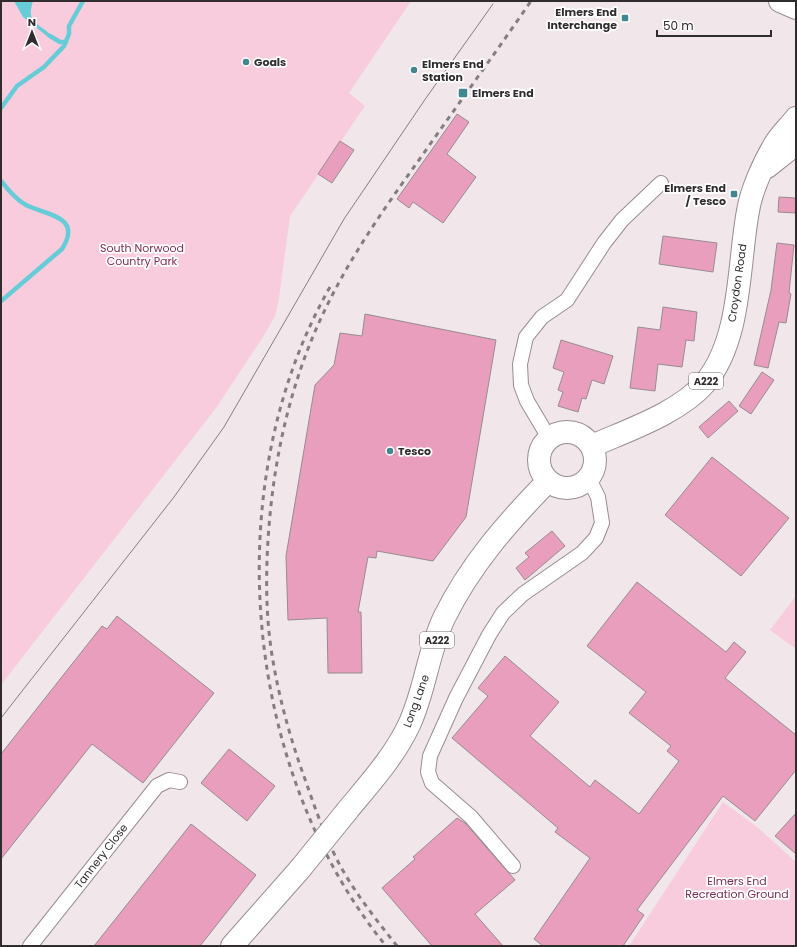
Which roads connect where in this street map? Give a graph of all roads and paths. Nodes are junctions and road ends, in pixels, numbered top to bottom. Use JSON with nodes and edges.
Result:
{"nodes":[{"id":1,"x":780,"y":1,"type":"edge"},
{"id":2,"x":796,"y":8,"type":"edge"},
{"id":3,"x":796,"y":118,"type":"edge"},
{"id":4,"x":796,"y":144,"type":"edge"},
{"id":5,"x":762,"y":171,"type":"junction"},
{"id":6,"x":661,"y":183,"type":"dead end"},
{"id":7,"x":549,"y":438,"type":"junction"},
{"id":8,"x":592,"y":446,"type":"junction"},
{"id":9,"x":588,"y":479,"type":"junction"},
{"id":10,"x":548,"y":481,"type":"junction"},
{"id":11,"x":180,"y":782,"type":"dead end"},
{"id":12,"x":513,"y":866,"type":"dead end"},
{"id":13,"x":30,"y":946,"type":"edge"},
{"id":14,"x":232,"y":946,"type":"edge"}],
"edges":[{"from":1,"to":2,"type":"main road"},
{"from":3,"to":5,"type":"main road","name":"Croydon Road","number":"A222"},
{"from":4,"to":5,"type":"main road"},
{"from":5,"to":8,"type":"main road","name":"Croydon Road","number":"A222"},
{"from":6,"to":7,"type":"street"},
{"from":7,"to":8,"type":"main road"},
{"from":7,"to":10,"type":"main road"},
{"from":8,"to":9,"type":"main road"},
{"from":9,"to":10,"type":"main road"},
{"from":9,"to":12,"type":"street"},
{"from":10,"to":14,"type":"main road","name":"Long Lane","number":"A222","bridge":true},
{"from":11,"to":13,"type":"street","name":"Tannery Close"}]}
